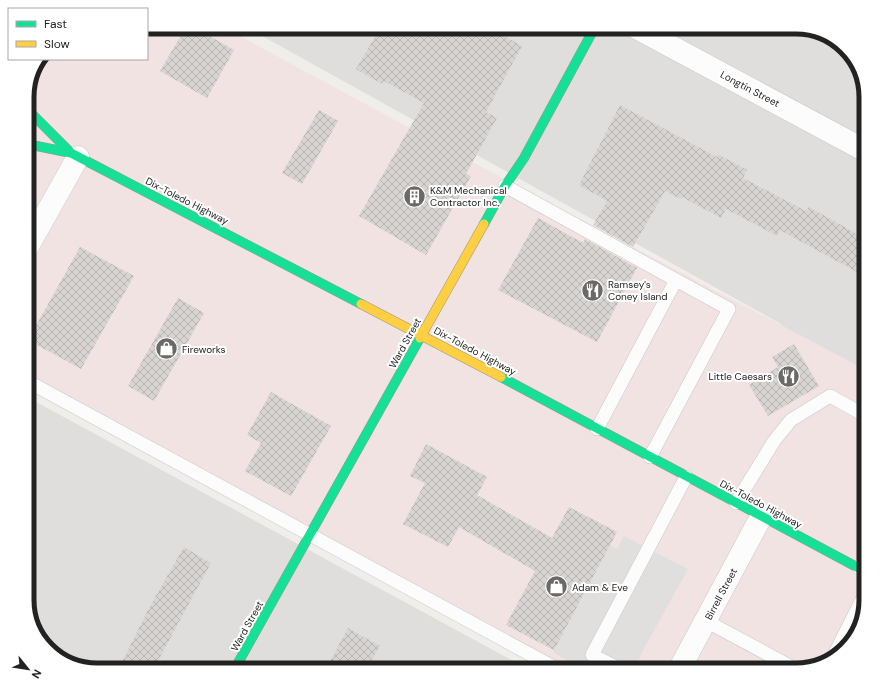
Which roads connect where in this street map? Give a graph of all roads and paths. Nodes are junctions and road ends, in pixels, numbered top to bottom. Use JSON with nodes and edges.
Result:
{"nodes":[{"id":1,"x":591,"y":34,"type":"edge"},
{"id":2,"x":648,"y":34,"type":"edge"},
{"id":3,"x":34,"y":116,"type":"edge"},
{"id":4,"x":34,"y":146,"type":"edge"},
{"id":5,"x":859,"y":147,"type":"edge"},
{"id":6,"x":75,"y":155,"type":"junction"},
{"id":7,"x":505,"y":186,"type":"junction"},
{"id":8,"x":34,"y":234,"type":"edge"},
{"id":9,"x":676,"y":280,"type":"junction"},
{"id":10,"x":422,"y":335,"type":"junction"},
{"id":11,"x":34,"y":386,"type":"edge"},
{"id":12,"x":859,"y":412,"type":"edge"},
{"id":13,"x":597,"y":429,"type":"junction"},
{"id":14,"x":650,"y":457,"type":"junction"},
{"id":15,"x":686,"y":476,"type":"junction"},
{"id":16,"x":736,"y":503,"type":"junction"},
{"id":17,"x":762,"y":517,"type":"junction"},
{"id":18,"x":310,"y":535,"type":"junction"},
{"id":19,"x":859,"y":568,"type":"edge"},
{"id":20,"x":858,"y":607,"type":"edge"},
{"id":21,"x":706,"y":621,"type":"junction"},
{"id":22,"x":838,"y":647,"type":"edge"},
{"id":23,"x":238,"y":663,"type":"edge"},
{"id":24,"x":546,"y":663,"type":"edge"},
{"id":25,"x":608,"y":663,"type":"edge"},
{"id":26,"x":683,"y":663,"type":"edge"},
{"id":27,"x":784,"y":663,"type":"edge"}],
"edges":[{"from":1,"to":7,"type":"main road","name":"Ward Street"},
{"from":2,"to":5,"type":"street","name":"Longtin Street"},
{"from":3,"to":6,"type":"main road","name":"Dix-Toledo Highway"},
{"from":4,"to":6,"type":"main road","name":"Dix-Toledo Highway"},
{"from":6,"to":8,"type":"street"},
{"from":6,"to":10,"type":"main road","name":"Dix-Toledo Highway"},
{"from":7,"to":9,"type":"lane"},
{"from":7,"to":10,"type":"main road","name":"Ward Street"},
{"from":9,"to":13,"type":"lane"},
{"from":9,"to":14,"type":"lane"},
{"from":10,"to":13,"type":"main road","name":"Dix-Toledo Highway"},
{"from":10,"to":18,"type":"main road","name":"Ward Street"},
{"from":11,"to":18,"type":"lane"},
{"from":12,"to":16,"type":"lane"},
{"from":13,"to":14,"type":"main road","name":"Dix-Toledo Highway"},
{"from":14,"to":15,"type":"main road","name":"Dix-Toledo Highway"},
{"from":15,"to":16,"type":"main road","name":"Dix-Toledo Highway"},
{"from":15,"to":25,"type":"lane"},
{"from":16,"to":17,"type":"main road","name":"Dix-Toledo Highway"},
{"from":17,"to":19,"type":"main road","name":"Dix-Toledo Highway"},
{"from":17,"to":21,"type":"street","name":"Birrell Street"},
{"from":18,"to":23,"type":"main road","name":"Ward Street"},
{"from":18,"to":24,"type":"lane"},
{"from":20,"to":22,"type":"lane"},
{"from":21,"to":26,"type":"street","name":"Birrell Street"},
{"from":21,"to":27,"type":"lane"}]}
